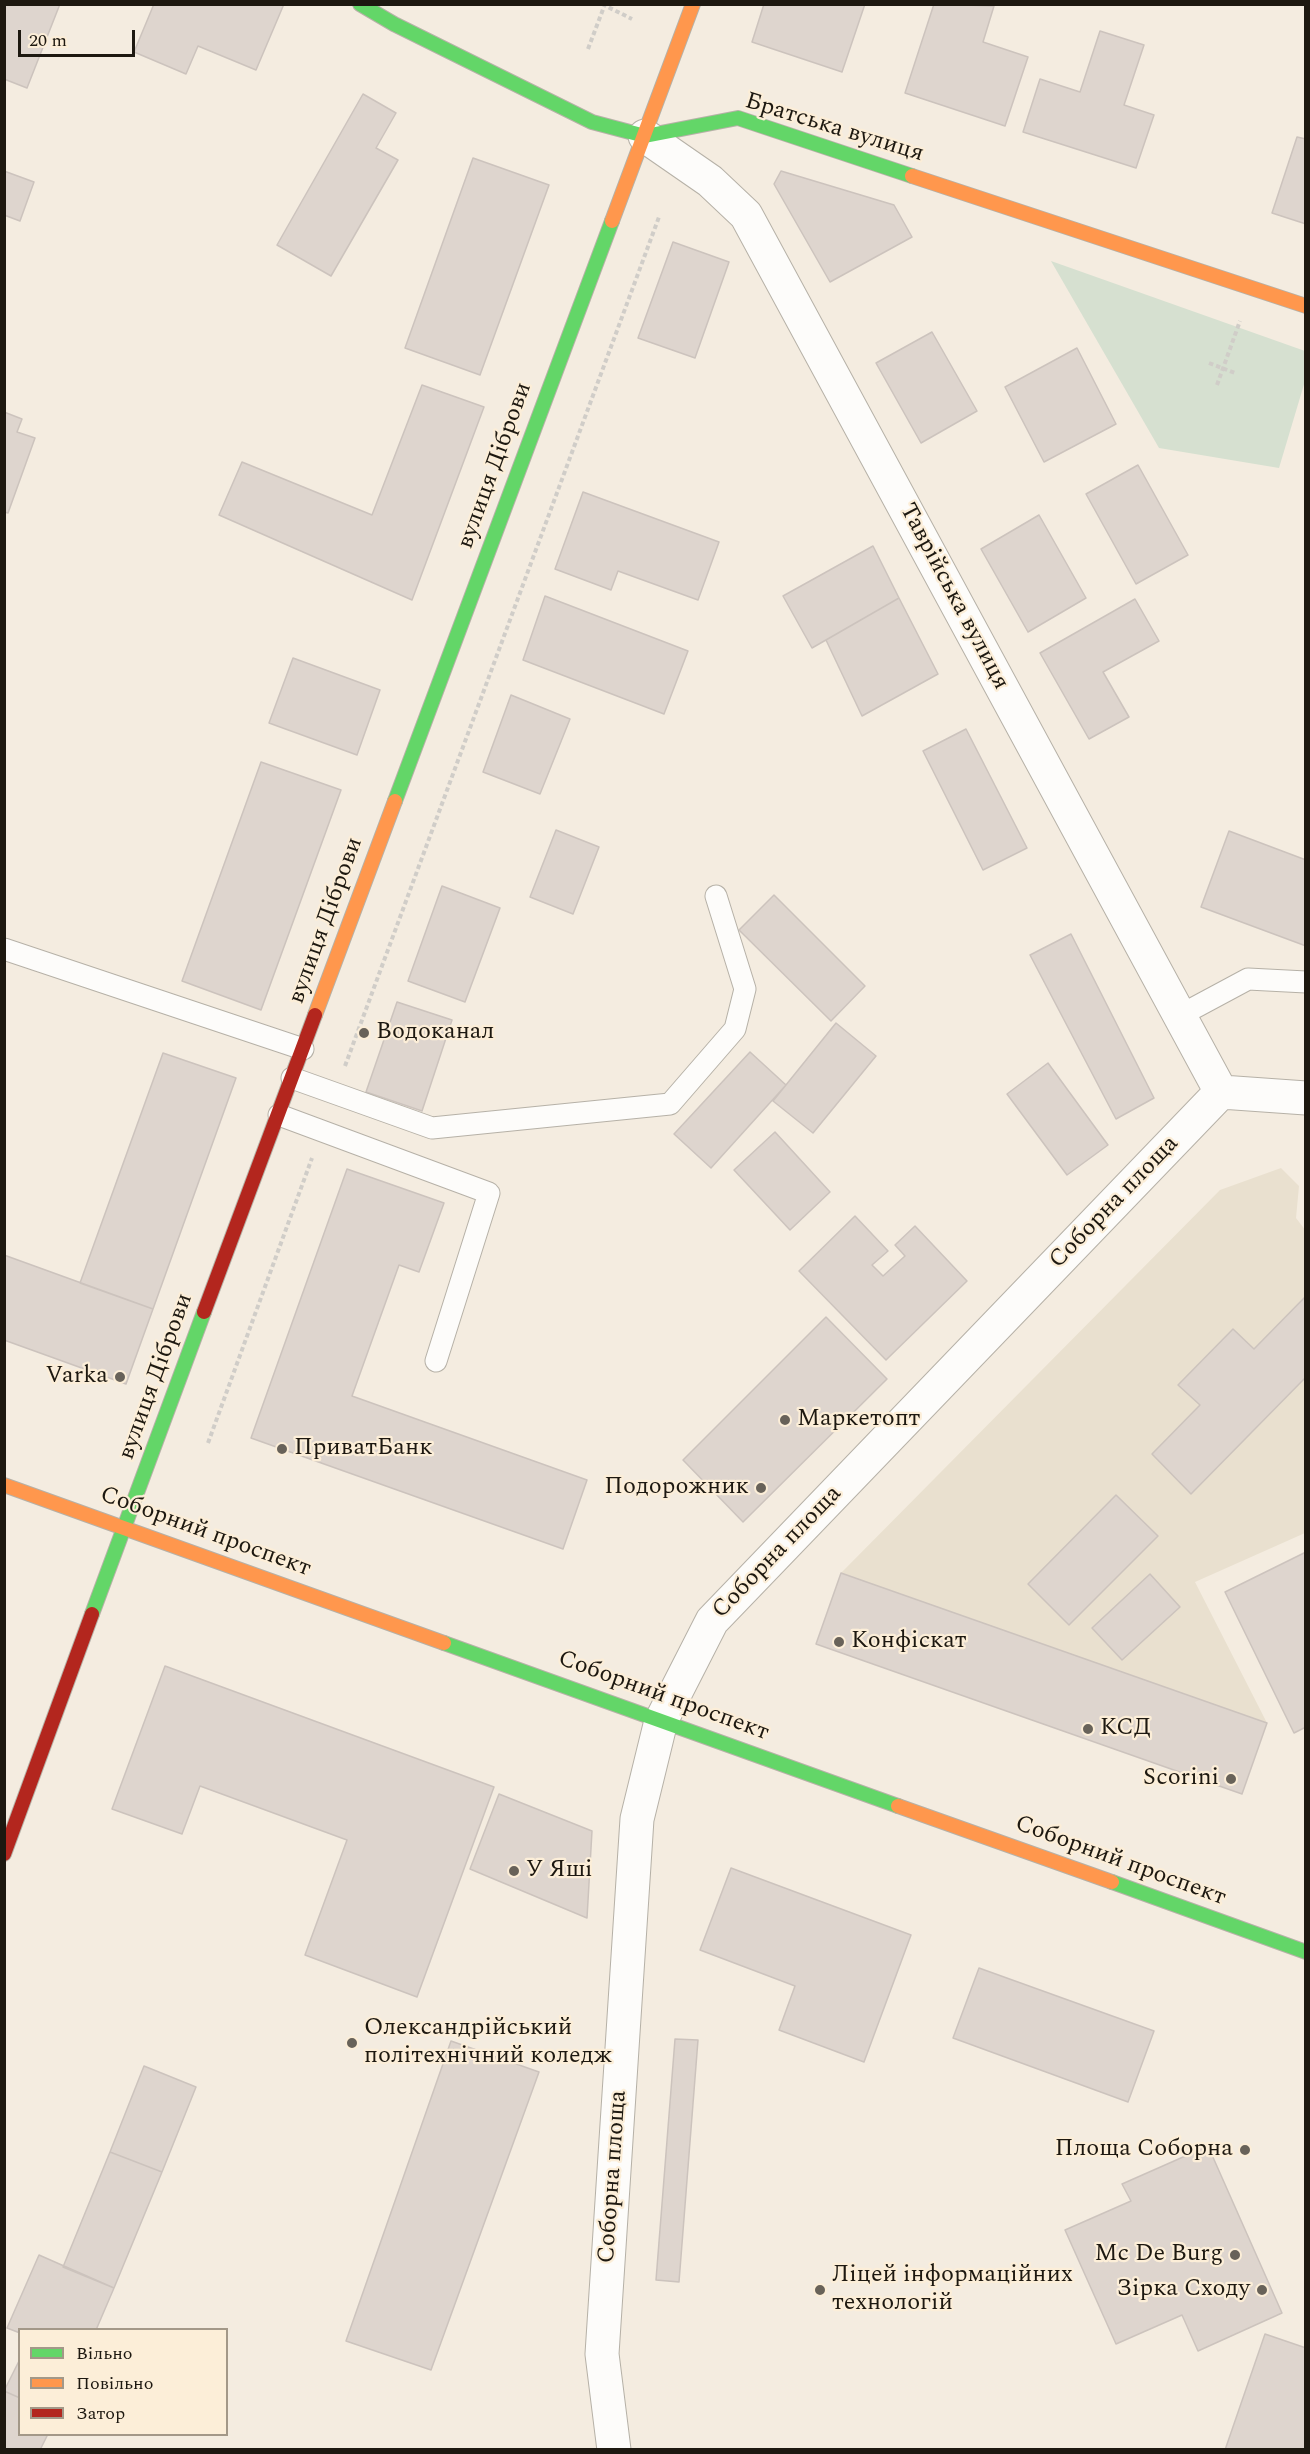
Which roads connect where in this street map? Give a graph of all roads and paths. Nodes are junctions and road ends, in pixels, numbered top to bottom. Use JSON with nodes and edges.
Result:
{"nodes":[{"id":1,"x":360,"y":4,"type":"edge"},
{"id":2,"x":693,"y":4,"type":"edge"},
{"id":3,"x":604,"y":5,"type":"edge"},
{"id":4,"x":632,"y":19,"type":"dead end"},
{"id":5,"x":588,"y":49,"type":"dead end"},
{"id":6,"x":645,"y":136,"type":"junction"},
{"id":7,"x":659,"y":217,"type":"dead end"},
{"id":8,"x":1305,"y":306,"type":"edge"},
{"id":9,"x":1242,"y":314,"type":"dead end"},
{"id":10,"x":1209,"y":363,"type":"dead end"},
{"id":11,"x":1222,"y":368,"type":"junction"},
{"id":12,"x":1235,"y":373,"type":"dead end"},
{"id":13,"x":1217,"y":385,"type":"dead end"},
{"id":14,"x":717,"y":896,"type":"dead end"},
{"id":15,"x":4,"y":949,"type":"edge"},
{"id":16,"x":1305,"y":982,"type":"edge"},
{"id":17,"x":1179,"y":1016,"type":"junction"},
{"id":18,"x":303,"y":1049,"type":"junction"},
{"id":19,"x":292,"y":1078,"type":"junction"},
{"id":20,"x":1221,"y":1092,"type":"junction"},
{"id":21,"x":335,"y":1093,"type":"junction"},
{"id":22,"x":1305,"y":1098,"type":"edge"},
{"id":23,"x":279,"y":1115,"type":"junction"},
{"id":24,"x":322,"y":1131,"type":"junction"},
{"id":25,"x":436,"y":1361,"type":"dead end"},
{"id":26,"x":208,"y":1443,"type":"dead end"},
{"id":27,"x":4,"y":1485,"type":"edge"},
{"id":28,"x":125,"y":1528,"type":"junction"},
{"id":29,"x":661,"y":1721,"type":"junction"},
{"id":30,"x":4,"y":1854,"type":"edge"},
{"id":31,"x":1305,"y":1952,"type":"edge"},
{"id":32,"x":614,"y":2450,"type":"edge"}],
"edges":[{"from":1,"to":6,"type":"street","name":"Братська вулиця"},
{"from":2,"to":6,"type":"street","name":"вулиця Діброви"},
{"from":3,"to":4,"type":"path"},
{"from":3,"to":5,"type":"path"},
{"from":6,"to":8,"type":"street","name":"Братська вулиця"},
{"from":6,"to":17,"type":"street","name":"Таврійська вулиця"},
{"from":6,"to":18,"type":"street","name":"вулиця Діброви"},
{"from":7,"to":21,"type":"path"},
{"from":9,"to":11,"type":"path"},
{"from":10,"to":11,"type":"path"},
{"from":11,"to":12,"type":"path"},
{"from":11,"to":13,"type":"path"},
{"from":14,"to":21,"type":"lane"},
{"from":15,"to":18,"type":"lane"},
{"from":16,"to":17,"type":"lane"},
{"from":17,"to":20,"type":"street","name":"Таврійська вулиця"},
{"from":18,"to":19,"type":"street","name":"вулиця Діброви"},
{"from":19,"to":21,"type":"lane"},
{"from":19,"to":23,"type":"street","name":"вулиця Діброви"},
{"from":20,"to":22,"type":"street"},
{"from":20,"to":29,"type":"street","name":"Соборна площа"},
{"from":23,"to":24,"type":"lane"},
{"from":23,"to":28,"type":"street","name":"вулиця Діброви"},
{"from":24,"to":25,"type":"lane"},
{"from":24,"to":26,"type":"path"},
{"from":27,"to":28,"type":"street","name":"Соборний проспект"},
{"from":28,"to":29,"type":"street","name":"Соборний проспект"},
{"from":28,"to":30,"type":"street","name":"вулиця Діброви"},
{"from":29,"to":31,"type":"street","name":"Соборний проспект"},
{"from":29,"to":32,"type":"street","name":"Соборна площа"}]}
